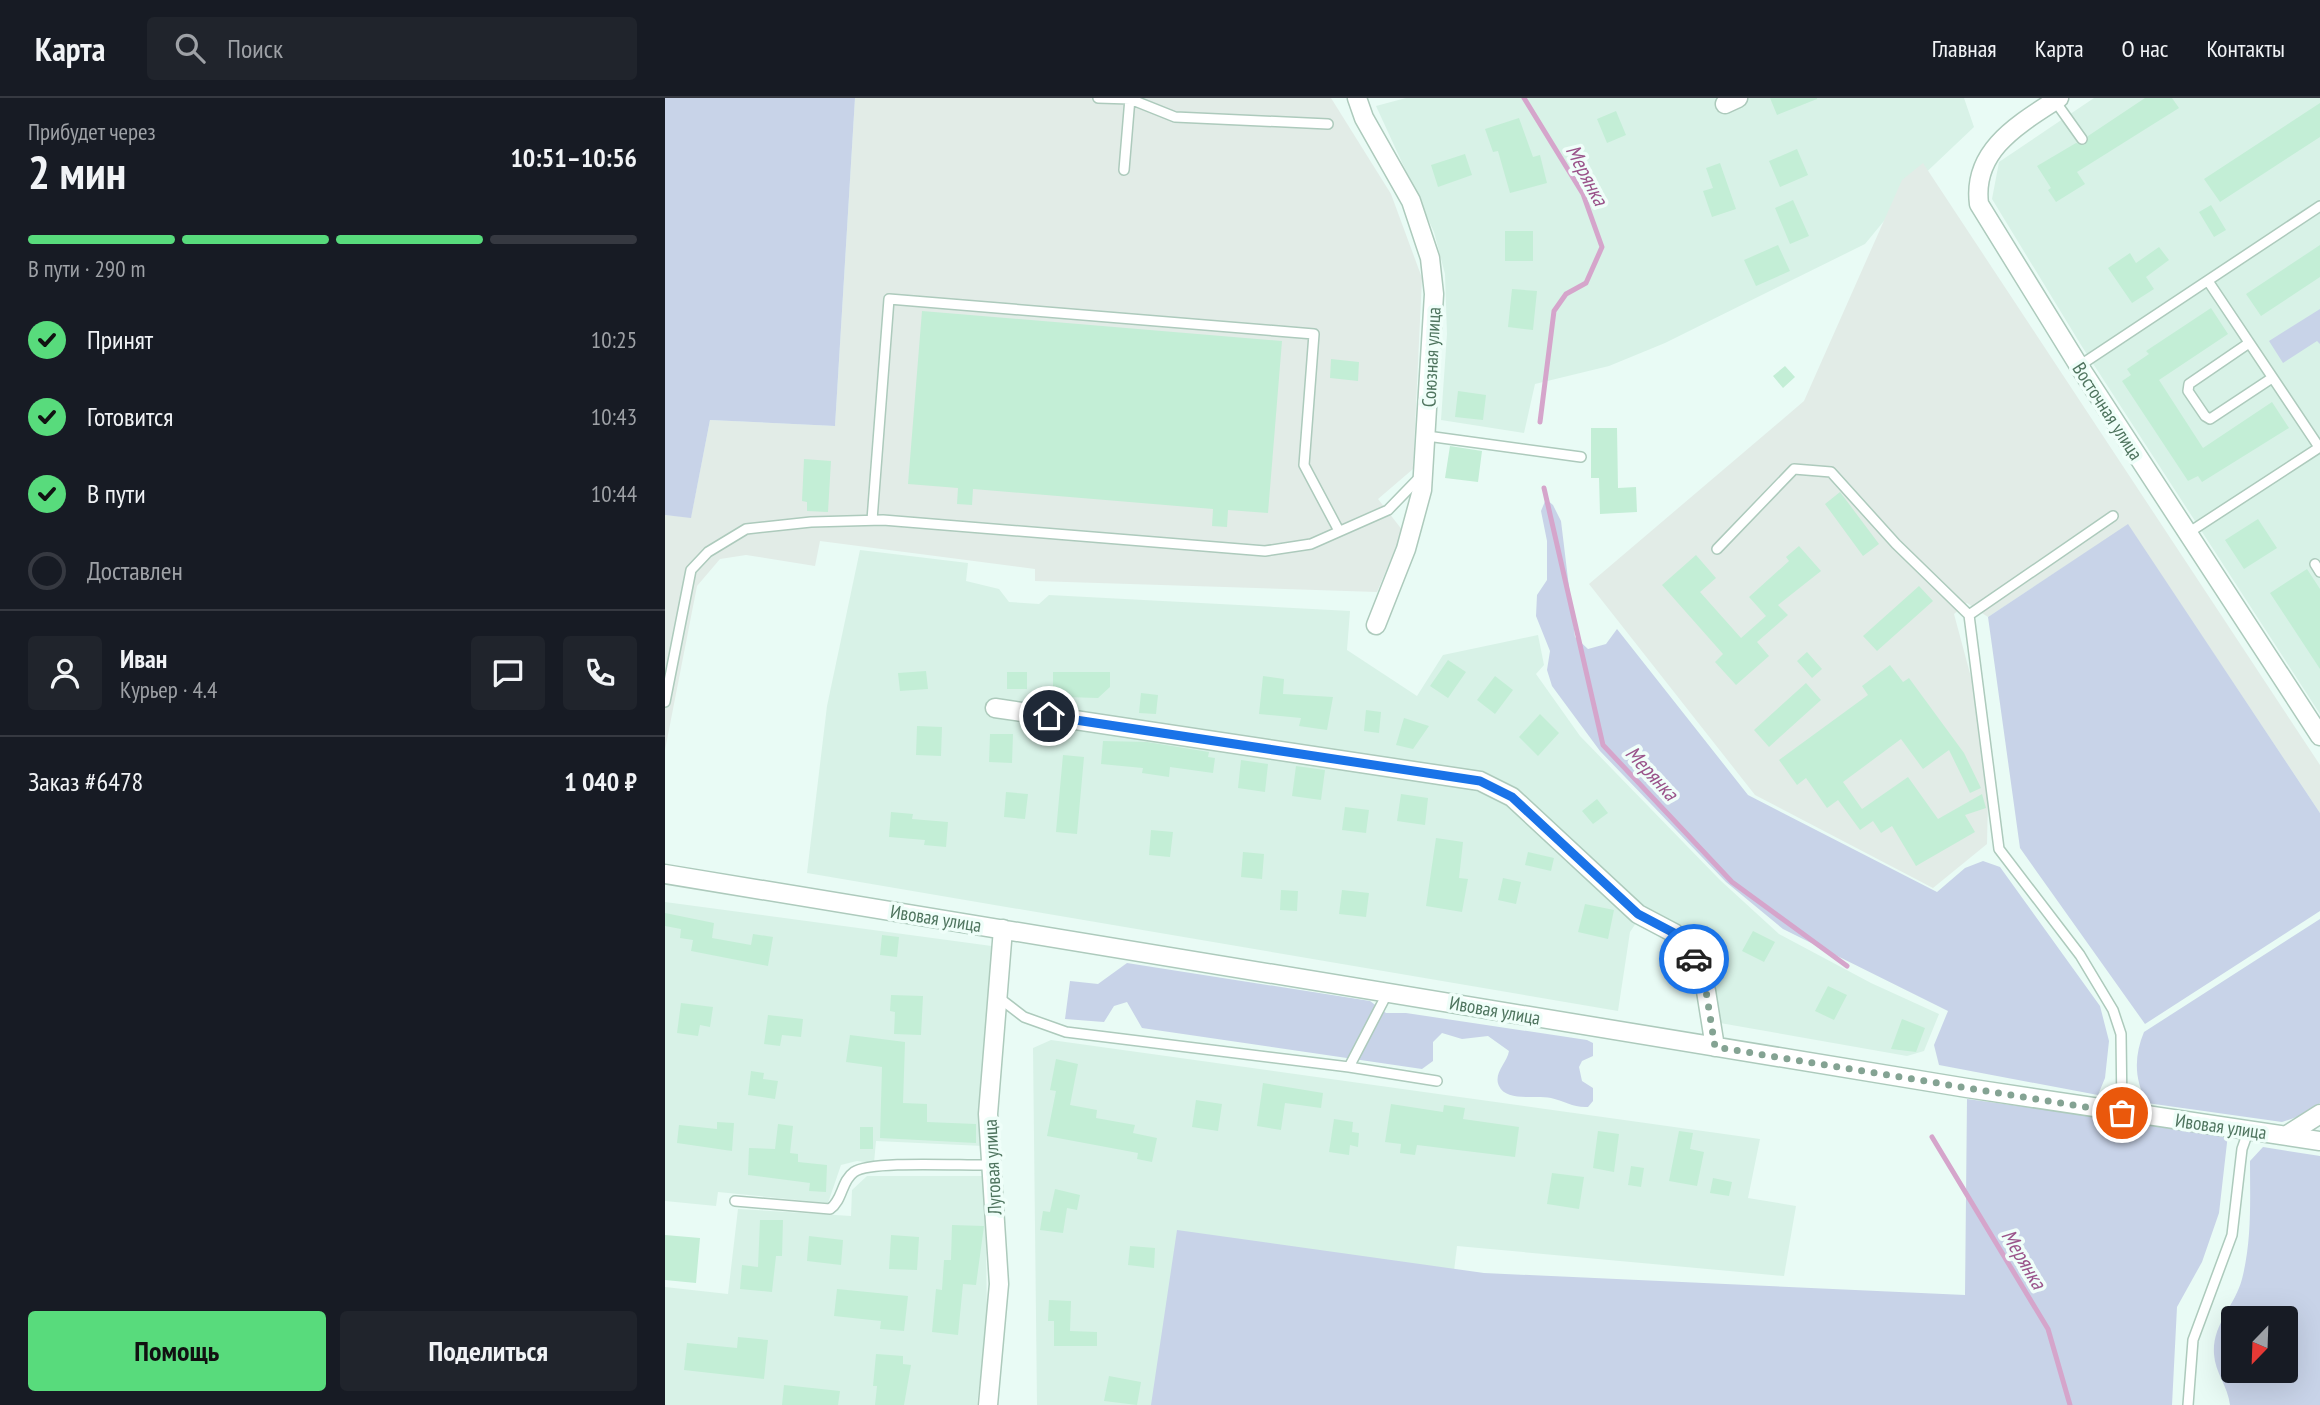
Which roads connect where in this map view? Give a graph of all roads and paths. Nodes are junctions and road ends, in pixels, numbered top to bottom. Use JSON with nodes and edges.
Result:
{"nodes":[{"id":1,"x":1098,"y":98,"type":"edge"},
{"id":2,"x":1357,"y":98,"type":"edge"},
{"id":3,"x":1130,"y":99,"type":"edge"},
{"id":4,"x":2057,"y":99,"type":"edge"},
{"id":5,"x":1328,"y":124,"type":"dead end"},
{"id":6,"x":2082,"y":139,"type":"dead end"},
{"id":7,"x":1124,"y":170,"type":"dead end"},
{"id":8,"x":2320,"y":206,"type":"edge"},
{"id":9,"x":2208,"y":282,"type":"junction"},
{"id":10,"x":2249,"y":343,"type":"junction"},
{"id":11,"x":2079,"y":366,"type":"junction"},
{"id":12,"x":2272,"y":378,"type":"junction"},
{"id":13,"x":1427,"y":436,"type":"junction"},
{"id":14,"x":2320,"y":447,"type":"edge"},
{"id":15,"x":1581,"y":457,"type":"dead end"},
{"id":16,"x":1424,"y":474,"type":"junction"},
{"id":17,"x":2113,"y":516,"type":"dead end"},
{"id":18,"x":871,"y":520,"type":"junction"},
{"id":19,"x":1338,"y":529,"type":"junction"},
{"id":20,"x":2188,"y":533,"type":"junction"},
{"id":21,"x":1717,"y":549,"type":"dead end"},
{"id":22,"x":1969,"y":615,"type":"junction"},
{"id":23,"x":1376,"y":625,"type":"dead end"},
{"id":24,"x":665,"y":702,"type":"edge"},
{"id":25,"x":995,"y":708,"type":"dead end"},
{"id":26,"x":2319,"y":731,"type":"edge"},
{"id":27,"x":665,"y":874,"type":"edge"},
{"id":28,"x":1003,"y":929,"type":"junction"},
{"id":29,"x":1388,"y":992,"type":"junction"},
{"id":30,"x":997,"y":996,"type":"junction"},
{"id":31,"x":1715,"y":1047,"type":"junction"},
{"id":32,"x":1349,"y":1067,"type":"junction"},
{"id":33,"x":1437,"y":1081,"type":"dead end"},
{"id":34,"x":2122,"y":1113,"type":"junction"},
{"id":35,"x":2320,"y":1114,"type":"edge"},
{"id":36,"x":2249,"y":1129,"type":"junction"},
{"id":37,"x":2287,"y":1135,"type":"junction"},
{"id":38,"x":2320,"y":1141,"type":"edge"},
{"id":39,"x":991,"y":1165,"type":"junction"},
{"id":40,"x":735,"y":1201,"type":"dead end"},
{"id":41,"x":988,"y":1405,"type":"edge"},
{"id":42,"x":2188,"y":1405,"type":"edge"}],
"edges":[{"from":1,"to":3,"type":"lane"},
{"from":2,"to":13,"type":"street","name":"Союзная улица"},
{"from":3,"to":5,"type":"lane"},
{"from":3,"to":7,"type":"lane"},
{"from":4,"to":6,"type":"lane"},
{"from":4,"to":11,"type":"street","name":"Восточная улица"},
{"from":8,"to":9,"type":"lane"},
{"from":9,"to":10,"type":"lane"},
{"from":9,"to":11,"type":"lane"},
{"from":10,"to":12,"type":"lane"},
{"from":10,"to":12,"type":"lane"},
{"from":11,"to":20,"type":"street","name":"Восточная улица"},
{"from":12,"to":14,"type":"lane"},
{"from":13,"to":15,"type":"lane"},
{"from":13,"to":16,"type":"street","name":"Союзная улица"},
{"from":14,"to":20,"type":"lane"},
{"from":16,"to":19,"type":"lane"},
{"from":16,"to":23,"type":"street","name":"Союзная улица"},
{"from":17,"to":22,"type":"lane"},
{"from":18,"to":19,"type":"lane"},
{"from":18,"to":19,"type":"lane"},
{"from":18,"to":24,"type":"lane"},
{"from":20,"to":26,"type":"street","name":"Восточная улица"},
{"from":21,"to":22,"type":"lane"},
{"from":22,"to":34,"type":"lane"},
{"from":25,"to":31,"type":"street"},
{"from":27,"to":28,"type":"street","name":"Ивовая улица"},
{"from":28,"to":29,"type":"street","name":"Ивовая улица"},
{"from":28,"to":30,"type":"street","name":"Луговая улица"},
{"from":29,"to":31,"type":"street","name":"Ивовая улица"},
{"from":29,"to":32,"type":"lane"},
{"from":30,"to":32,"type":"lane"},
{"from":30,"to":39,"type":"street","name":"Луговая улица"},
{"from":31,"to":34,"type":"street","name":"Ивовая улица"},
{"from":32,"to":33,"type":"lane"},
{"from":34,"to":36,"type":"street","name":"Ивовая улица"},
{"from":35,"to":37,"type":"street","name":"Ивовая улица"},
{"from":36,"to":37,"type":"street","name":"Ивовая улица"},
{"from":36,"to":42,"type":"lane"},
{"from":37,"to":38,"type":"street"},
{"from":39,"to":40,"type":"lane"},
{"from":39,"to":41,"type":"street","name":"Луговая улица"}]}
